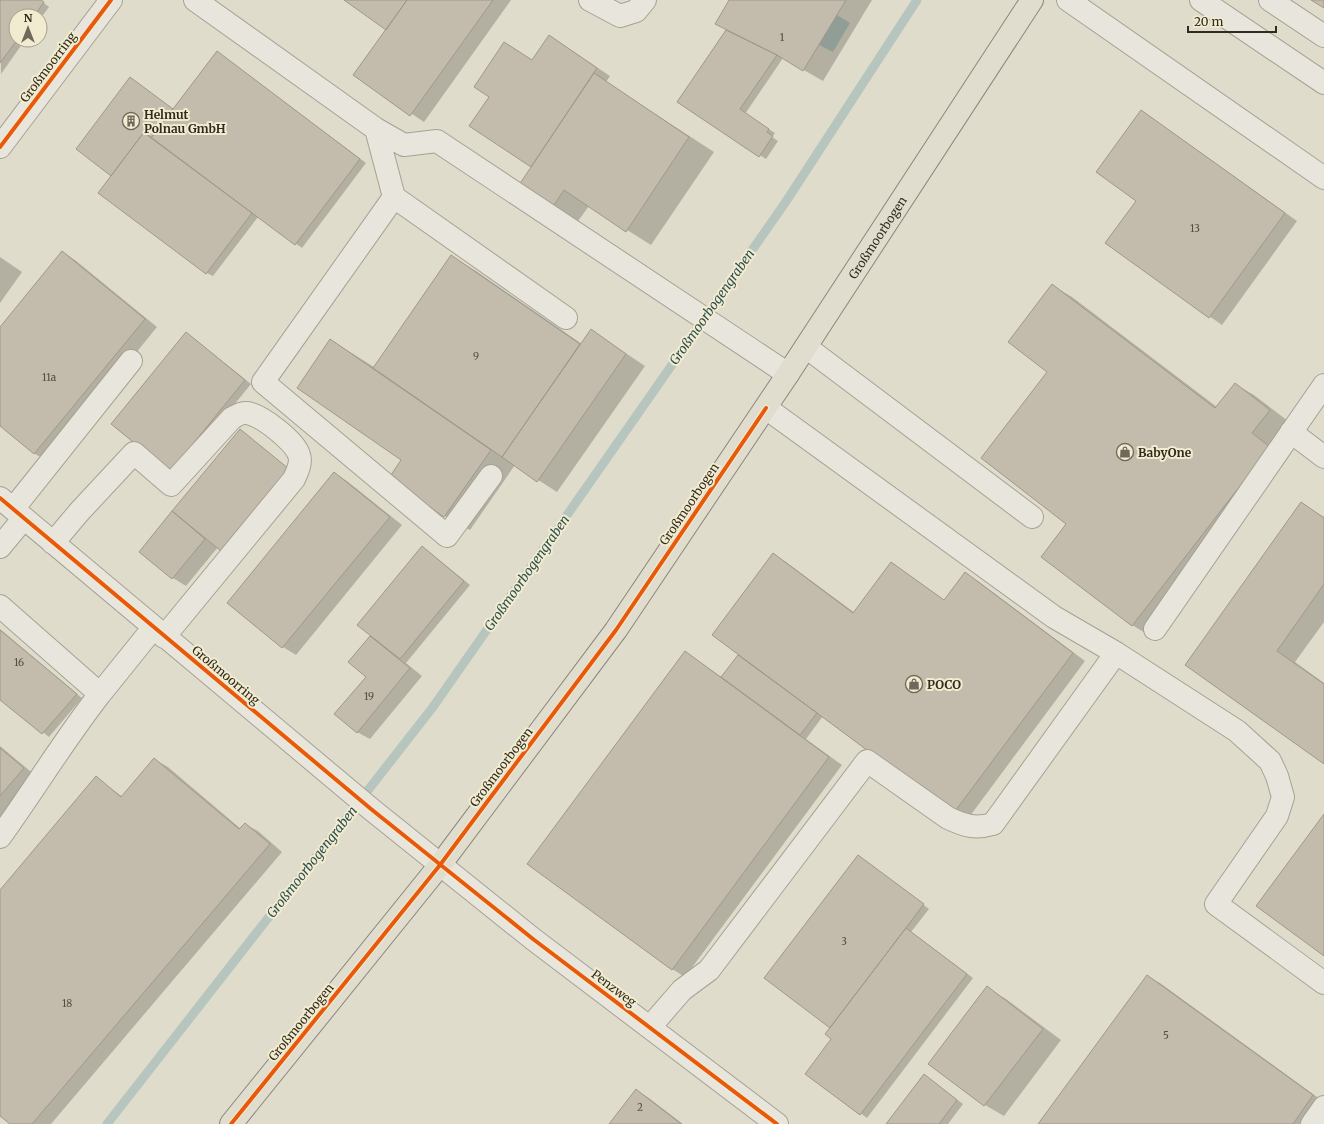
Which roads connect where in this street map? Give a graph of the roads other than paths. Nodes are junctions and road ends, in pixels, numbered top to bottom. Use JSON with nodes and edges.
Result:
{"nodes":[{"id":1,"x":111,"y":0,"type":"edge"},
{"id":2,"x":195,"y":0,"type":"edge"},
{"id":3,"x":590,"y":0,"type":"edge"},
{"id":4,"x":645,"y":0,"type":"edge"},
{"id":5,"x":1032,"y":0,"type":"edge"},
{"id":6,"x":1068,"y":0,"type":"edge"},
{"id":7,"x":1201,"y":0,"type":"edge"},
{"id":8,"x":1270,"y":0,"type":"edge"},
{"id":9,"x":1324,"y":36,"type":"edge"},
{"id":10,"x":1324,"y":83,"type":"edge"},
{"id":11,"x":376,"y":129,"type":"junction"},
{"id":12,"x":0,"y":147,"type":"edge"},
{"id":13,"x":1324,"y":178,"type":"edge"},
{"id":14,"x":394,"y":197,"type":"junction"},
{"id":15,"x":566,"y":318,"type":"dead end"},
{"id":16,"x":806,"y":347,"type":"junction"},
{"id":17,"x":131,"y":361,"type":"dead end"},
{"id":18,"x":788,"y":374,"type":"junction"},
{"id":19,"x":1324,"y":385,"type":"edge"},
{"id":20,"x":766,"y":408,"type":"junction"},
{"id":21,"x":1291,"y":432,"type":"junction"},
{"id":22,"x":1324,"y":457,"type":"edge"},
{"id":23,"x":491,"y":476,"type":"dead end"},
{"id":24,"x":12,"y":508,"type":"edge"},
{"id":25,"x":1032,"y":517,"type":"dead end"},
{"id":26,"x":53,"y":543,"type":"junction"},
{"id":27,"x":0,"y":547,"type":"edge"},
{"id":28,"x":0,"y":606,"type":"edge"},
{"id":29,"x":1155,"y":629,"type":"dead end"},
{"id":30,"x":159,"y":632,"type":"junction"},
{"id":31,"x":1116,"y":653,"type":"junction"},
{"id":32,"x":100,"y":694,"type":"junction"},
{"id":33,"x":0,"y":838,"type":"edge"},
{"id":34,"x":440,"y":865,"type":"junction"},
{"id":35,"x":1324,"y":983,"type":"edge"},
{"id":36,"x":650,"y":1027,"type":"junction"},
{"id":37,"x":1324,"y":1106,"type":"edge"},
{"id":38,"x":231,"y":1124,"type":"edge"},
{"id":39,"x":777,"y":1124,"type":"edge"},
{"id":40,"x":1312,"y":1124,"type":"edge"}],
"edges":[{"from":1,"to":12,"type":"street","name":"Großmoorring"},
{"from":2,"to":11,"type":"street"},
{"from":3,"to":4,"type":"street"},
{"from":5,"to":16,"type":"main road","name":"Großmoorbogen"},
{"from":6,"to":13,"type":"street"},
{"from":7,"to":10,"type":"street"},
{"from":8,"to":9,"type":"street"},
{"from":11,"to":14,"type":"street"},
{"from":11,"to":18,"type":"street"},
{"from":14,"to":15,"type":"street"},
{"from":14,"to":23,"type":"street"},
{"from":16,"to":18,"type":"main road","name":"Großmoorbogen"},
{"from":16,"to":25,"type":"street"},
{"from":17,"to":24,"type":"street"},
{"from":18,"to":20,"type":"main road","name":"Großmoorbogen"},
{"from":19,"to":21,"type":"street"},
{"from":20,"to":31,"type":"street"},
{"from":20,"to":34,"type":"main road","name":"Großmoorbogen"},
{"from":21,"to":22,"type":"street"},
{"from":21,"to":29,"type":"street"},
{"from":24,"to":26,"type":"street","name":"Großmoorring"},
{"from":24,"to":27,"type":"street"},
{"from":26,"to":30,"type":"street","name":"Großmoorring"},
{"from":26,"to":30,"type":"street"},
{"from":28,"to":32,"type":"street"},
{"from":30,"to":32,"type":"street"},
{"from":30,"to":34,"type":"street","name":"Großmoorring"},
{"from":31,"to":35,"type":"street"},
{"from":31,"to":36,"type":"street"},
{"from":32,"to":33,"type":"street"},
{"from":34,"to":36,"type":"street","name":"Penzweg"},
{"from":34,"to":38,"type":"main road","name":"Großmoorbogen"},
{"from":36,"to":39,"type":"street","name":"Penzweg"},
{"from":37,"to":40,"type":"street"}]}
